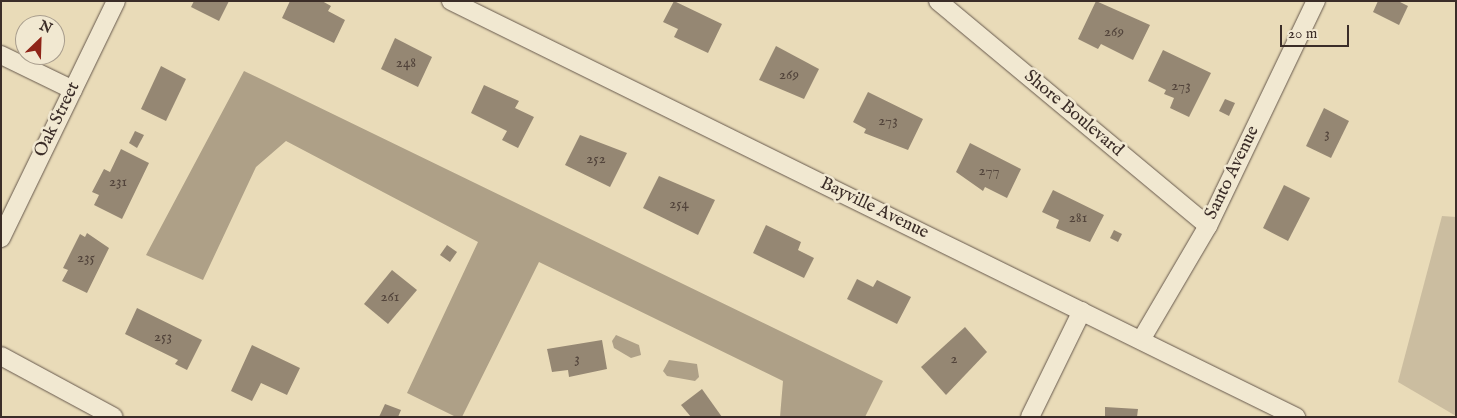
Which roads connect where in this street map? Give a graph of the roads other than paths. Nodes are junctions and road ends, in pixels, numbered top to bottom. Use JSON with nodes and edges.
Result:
{"nodes":[{"id":1,"x":116,"y":1,"type":"edge"},
{"id":2,"x":451,"y":1,"type":"edge"},
{"id":3,"x":938,"y":1,"type":"edge"},
{"id":4,"x":1316,"y":1,"type":"edge"},
{"id":5,"x":1,"y":55,"type":"edge"},
{"id":6,"x":73,"y":90,"type":"junction"},
{"id":7,"x":1208,"y":226,"type":"junction"},
{"id":8,"x":1,"y":238,"type":"edge"},
{"id":9,"x":1082,"y":311,"type":"junction"},
{"id":10,"x":1141,"y":340,"type":"junction"},
{"id":11,"x":1,"y":356,"type":"edge"},
{"id":12,"x":114,"y":417,"type":"edge"},
{"id":13,"x":1030,"y":417,"type":"edge"},
{"id":14,"x":1296,"y":417,"type":"edge"}],
"edges":[{"from":1,"to":6,"type":"street","name":"Oak Street"},
{"from":2,"to":9,"type":"street","name":"Bayville Avenue"},
{"from":3,"to":7,"type":"street","name":"Shore Boulevard"},
{"from":4,"to":7,"type":"street","name":"Santo Avenue"},
{"from":5,"to":6,"type":"street"},
{"from":6,"to":8,"type":"street","name":"Oak Street"},
{"from":7,"to":10,"type":"street","name":"Santo Avenue"},
{"from":9,"to":10,"type":"street","name":"Bayville Avenue"},
{"from":9,"to":13,"type":"street"},
{"from":10,"to":14,"type":"street","name":"Bayville Avenue"},
{"from":11,"to":12,"type":"street"}]}
